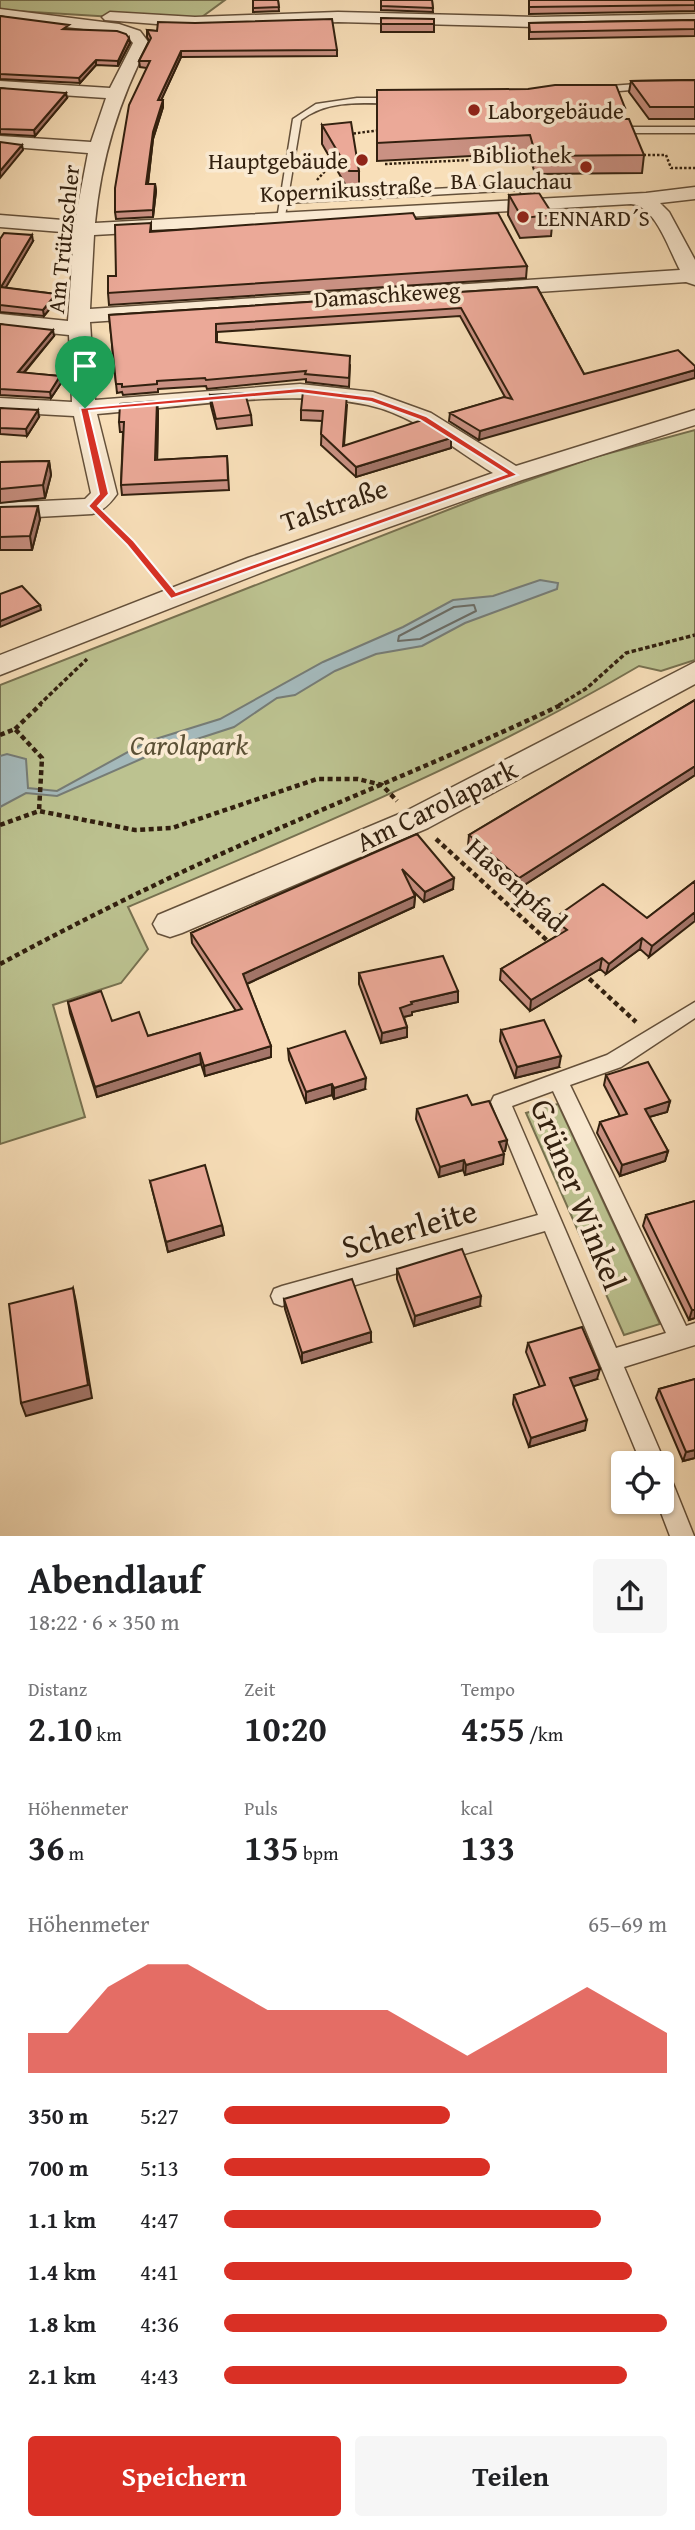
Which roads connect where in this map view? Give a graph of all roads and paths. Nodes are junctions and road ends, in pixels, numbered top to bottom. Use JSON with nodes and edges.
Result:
{"nodes":[{"id":1,"x":0,"y":12,"type":"edge"},
{"id":2,"x":695,"y":19,"type":"edge"},
{"id":3,"x":0,"y":86,"type":"edge"},
{"id":4,"x":667,"y":86,"type":"edge"},
{"id":5,"x":590,"y":91,"type":"edge"},
{"id":6,"x":117,"y":94,"type":"junction"},
{"id":7,"x":407,"y":101,"type":"edge"},
{"id":8,"x":386,"y":130,"type":"edge"},
{"id":9,"x":695,"y":130,"type":"edge"},
{"id":10,"x":601,"y":131,"type":"edge"},
{"id":11,"x":345,"y":134,"type":"edge"},
{"id":12,"x":0,"y":141,"type":"edge"},
{"id":13,"x":97,"y":148,"type":"junction"},
{"id":14,"x":627,"y":155,"type":"edge"},
{"id":15,"x":538,"y":157,"type":"edge"},
{"id":16,"x":334,"y":161,"type":"edge"},
{"id":17,"x":385,"y":164,"type":"edge"},
{"id":18,"x":695,"y":167,"type":"edge"},
{"id":19,"x":316,"y":177,"type":"dead end"},
{"id":20,"x":695,"y":193,"type":"edge"},
{"id":21,"x":528,"y":195,"type":"junction"},
{"id":22,"x":645,"y":200,"type":"junction"},
{"id":23,"x":281,"y":209,"type":"junction"},
{"id":24,"x":0,"y":221,"type":"edge"},
{"id":25,"x":84,"y":228,"type":"junction"},
{"id":26,"x":694,"y":277,"type":"edge"},
{"id":27,"x":0,"y":321,"type":"edge"},
{"id":28,"x":79,"y":323,"type":"junction"},
{"id":29,"x":0,"y":405,"type":"edge"},
{"id":30,"x":85,"y":408,"type":"junction"},
{"id":31,"x":695,"y":418,"type":"edge"},
{"id":32,"x":513,"y":475,"type":"junction"},
{"id":33,"x":92,"y":506,"type":"junction"},
{"id":34,"x":0,"y":511,"type":"edge"},
{"id":35,"x":174,"y":597,"type":"junction"},
{"id":36,"x":695,"y":635,"type":"edge"},
{"id":37,"x":92,"y":653,"type":"dead end"},
{"id":38,"x":0,"y":666,"type":"edge"},
{"id":39,"x":695,"y":672,"type":"edge"},
{"id":40,"x":15,"y":729,"type":"junction"},
{"id":41,"x":0,"y":735,"type":"edge"},
{"id":42,"x":382,"y":785,"type":"junction"},
{"id":43,"x":39,"y":811,"type":"junction"},
{"id":44,"x":416,"y":820,"type":"junction"},
{"id":45,"x":0,"y":825,"type":"edge"},
{"id":46,"x":170,"y":924,"type":"dead end"},
{"id":47,"x":560,"y":952,"type":"edge"},
{"id":48,"x":0,"y":964,"type":"edge"},
{"id":49,"x":580,"y":971,"type":"edge"},
{"id":50,"x":695,"y":1009,"type":"edge"},
{"id":51,"x":652,"y":1037,"type":"junction"},
{"id":52,"x":558,"y":1081,"type":"junction"},
{"id":53,"x":552,"y":1220,"type":"junction"},
{"id":54,"x":282,"y":1296,"type":"dead end"},
{"id":55,"x":687,"y":1336,"type":"edge"},
{"id":56,"x":613,"y":1360,"type":"junction"},
{"id":57,"x":648,"y":1451,"type":"edge"},
{"id":58,"x":674,"y":1514,"type":"edge"},
{"id":59,"x":682,"y":1536,"type":"edge"}],
"edges":[{"from":1,"to":2,"type":"street"},
{"from":1,"to":6,"type":"street","name":"Am Trützschler"},
{"from":3,"to":6,"type":"street"},
{"from":4,"to":5,"type":"lane"},
{"from":6,"to":13,"type":"street","name":"Am Trützschler"},
{"from":7,"to":23,"type":"lane"},
{"from":8,"to":11,"type":"path"},
{"from":9,"to":10,"type":"lane"},
{"from":12,"to":13,"type":"street"},
{"from":13,"to":25,"type":"street","name":"Am Trützschler"},
{"from":14,"to":18,"type":"path"},
{"from":15,"to":17,"type":"path"},
{"from":16,"to":19,"type":"path"},
{"from":20,"to":22,"type":"street","name":"Kopernikusstraße"},
{"from":21,"to":22,"type":"street","name":"Kopernikusstraße"},
{"from":21,"to":23,"type":"street","name":"Kopernikusstraße"},
{"from":21,"to":23,"type":"lane"},
{"from":22,"to":26,"type":"street"},
{"from":23,"to":25,"type":"street","name":"Kopernikusstraße"},
{"from":24,"to":25,"type":"street","name":"Kopernikusstraße"},
{"from":25,"to":28,"type":"street","name":"Am Trützschler"},
{"from":26,"to":28,"type":"street","name":"Damaschkeweg"},
{"from":27,"to":28,"type":"street","name":"Damaschkeweg"},
{"from":28,"to":30,"type":"street","name":"Am Trützschler"},
{"from":29,"to":30,"type":"street"},
{"from":30,"to":32,"type":"street"},
{"from":30,"to":33,"type":"street","name":"Am Trützschler"},
{"from":31,"to":32,"type":"street","name":"Talstraße"},
{"from":32,"to":35,"type":"street","name":"Talstraße"},
{"from":33,"to":34,"type":"street"},
{"from":33,"to":35,"type":"path"},
{"from":35,"to":38,"type":"street","name":"Talstraße"},
{"from":36,"to":42,"type":"path"},
{"from":37,"to":40,"type":"path"},
{"from":39,"to":44,"type":"street","name":"Am Carolapark"},
{"from":40,"to":41,"type":"path"},
{"from":40,"to":43,"type":"path"},
{"from":42,"to":43,"type":"path"},
{"from":42,"to":48,"type":"path"},
{"from":43,"to":45,"type":"path"},
{"from":44,"to":46,"type":"street","name":"Am Carolapark"},
{"from":44,"to":47,"type":"path","name":"Hasenpfad"},
{"from":49,"to":51,"type":"path"},
{"from":50,"to":51,"type":"lane","name":"Grüner Winkel"},
{"from":51,"to":52,"type":"lane","name":"Grüner Winkel"},
{"from":52,"to":53,"type":"lane","name":"Grüner Winkel"},
{"from":52,"to":55,"type":"lane","name":"Grüner Winkel"},
{"from":53,"to":54,"type":"lane","name":"Scherleite"},
{"from":53,"to":56,"type":"lane","name":"Grüner Winkel"},
{"from":55,"to":56,"type":"lane"},
{"from":56,"to":57,"type":"lane","name":"Grüner Winkel"},
{"from":58,"to":59,"type":"lane"}]}
